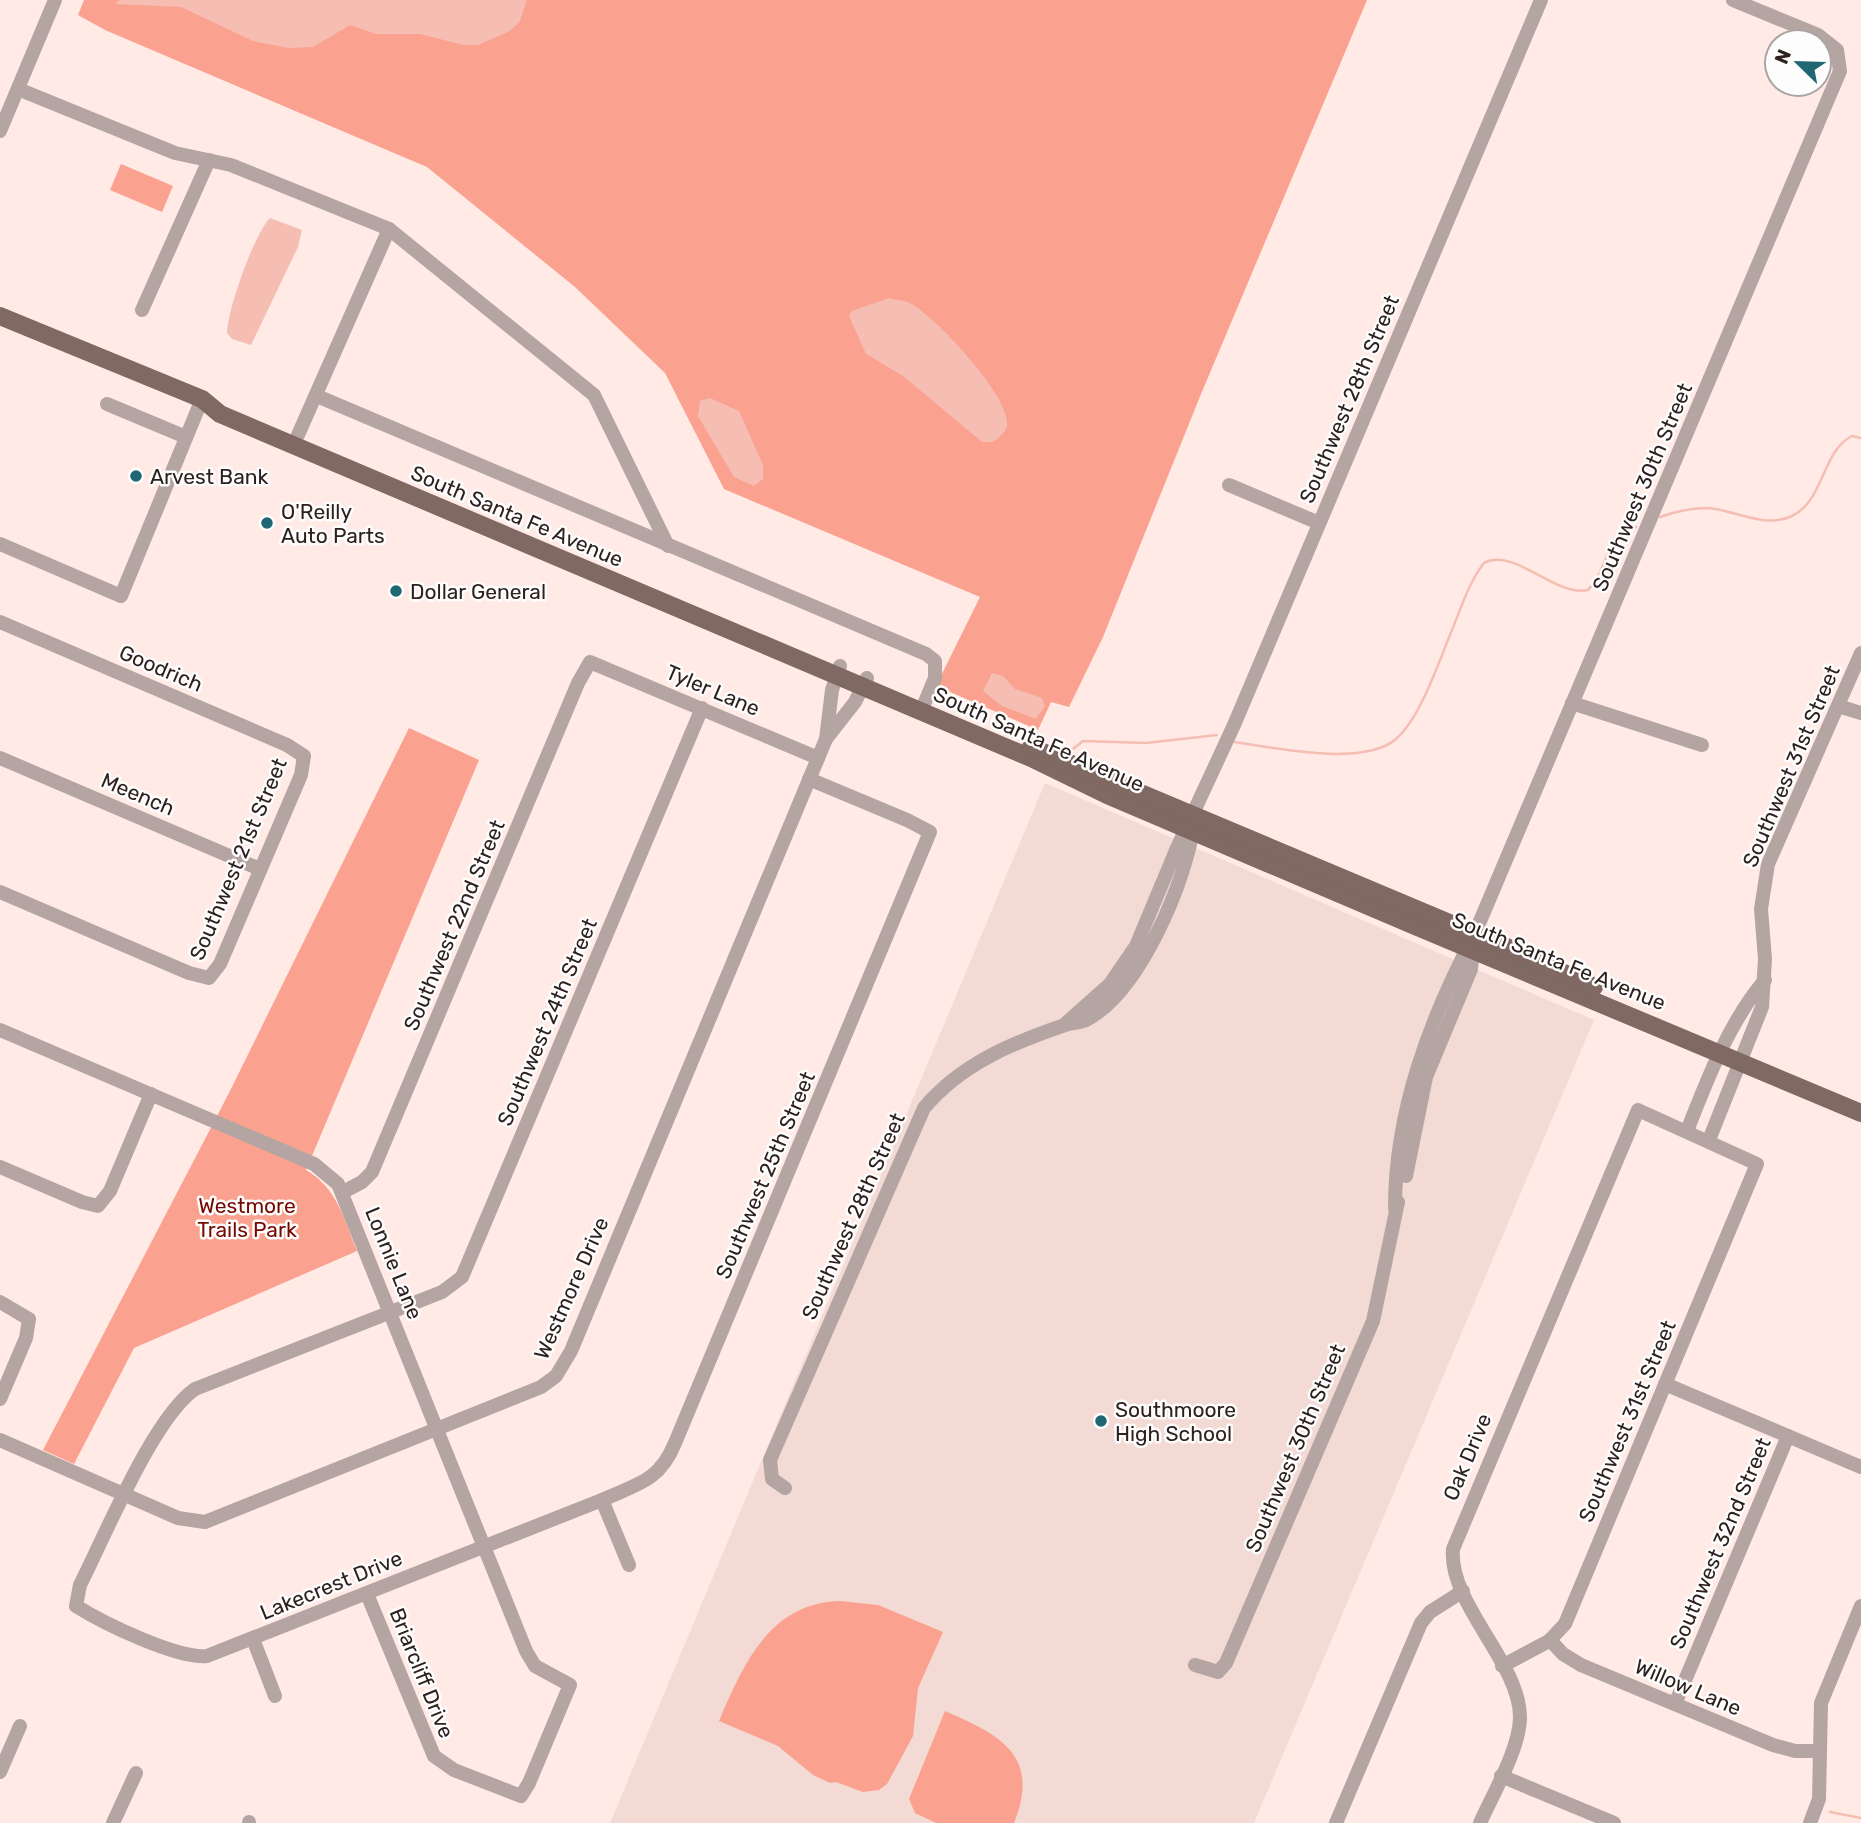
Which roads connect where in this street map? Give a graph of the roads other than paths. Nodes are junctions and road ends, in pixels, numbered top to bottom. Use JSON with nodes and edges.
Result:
{"nodes":[{"id":1,"x":55,"y":0,"type":"edge"},
{"id":2,"x":1541,"y":0,"type":"edge"},
{"id":3,"x":1733,"y":0,"type":"edge"},
{"id":4,"x":18,"y":89,"type":"junction"},
{"id":5,"x":0,"y":131,"type":"edge"},
{"id":6,"x":209,"y":160,"type":"junction"},
{"id":7,"x":389,"y":229,"type":"junction"},
{"id":8,"x":142,"y":310,"type":"dead end"},
{"id":9,"x":0,"y":316,"type":"edge"},
{"id":10,"x":317,"y":396,"type":"junction"},
{"id":11,"x":202,"y":399,"type":"junction"},
{"id":12,"x":107,"y":404,"type":"dead end"},
{"id":13,"x":298,"y":435,"type":"junction"},
{"id":14,"x":186,"y":437,"type":"junction"},
{"id":15,"x":1229,"y":485,"type":"dead end"},
{"id":16,"x":1319,"y":523,"type":"junction"},
{"id":17,"x":0,"y":544,"type":"edge"},
{"id":18,"x":668,"y":546,"type":"junction"},
{"id":19,"x":0,"y":622,"type":"edge"},
{"id":20,"x":1861,"y":653,"type":"edge"},
{"id":21,"x":590,"y":662,"type":"joint"},
{"id":22,"x":839,"y":671,"type":"junction"},
{"id":23,"x":864,"y":682,"type":"junction"},
{"id":24,"x":925,"y":702,"type":"junction"},
{"id":25,"x":1572,"y":703,"type":"junction"},
{"id":26,"x":1838,"y":705,"type":"junction"},
{"id":27,"x":702,"y":708,"type":"junction"},
{"id":28,"x":1861,"y":713,"type":"edge"},
{"id":29,"x":826,"y":739,"type":"junction"},
{"id":30,"x":1702,"y":745,"type":"dead end"},
{"id":31,"x":304,"y":756,"type":"joint"},
{"id":32,"x":0,"y":758,"type":"edge"},
{"id":33,"x":818,"y":758,"type":"junction"},
{"id":34,"x":809,"y":779,"type":"junction"},
{"id":35,"x":1192,"y":824,"type":"junction"},
{"id":36,"x":260,"y":869,"type":"junction"},
{"id":37,"x":0,"y":892,"type":"edge"},
{"id":38,"x":1472,"y":944,"type":"junction"},
{"id":39,"x":0,"y":1030,"type":"edge"},
{"id":40,"x":1733,"y":1052,"type":"junction"},
{"id":41,"x":152,"y":1094,"type":"junction"},
{"id":42,"x":1861,"y":1101,"type":"edge"},
{"id":43,"x":1861,"y":1113,"type":"edge"},
{"id":44,"x":1687,"y":1131,"type":"junction"},
{"id":45,"x":1709,"y":1140,"type":"junction"},
{"id":46,"x":0,"y":1167,"type":"edge"},
{"id":47,"x":343,"y":1192,"type":"junction"},
{"id":48,"x":0,"y":1303,"type":"edge"},
{"id":49,"x":391,"y":1312,"type":"junction"},
{"id":50,"x":1665,"y":1384,"type":"junction"},
{"id":51,"x":0,"y":1399,"type":"edge"},
{"id":52,"x":438,"y":1430,"type":"junction"},
{"id":53,"x":1788,"y":1436,"type":"junction"},
{"id":54,"x":0,"y":1440,"type":"edge"},
{"id":55,"x":1861,"y":1467,"type":"edge"},
{"id":56,"x":785,"y":1488,"type":"dead end"},
{"id":57,"x":127,"y":1493,"type":"junction"},
{"id":58,"x":602,"y":1500,"type":"junction"},
{"id":59,"x":483,"y":1547,"type":"junction"},
{"id":60,"x":629,"y":1565,"type":"dead end"},
{"id":61,"x":1463,"y":1591,"type":"junction"},
{"id":62,"x":367,"y":1594,"type":"junction"},
{"id":63,"x":76,"y":1606,"type":"joint"},
{"id":64,"x":1861,"y":1606,"type":"edge"},
{"id":65,"x":253,"y":1639,"type":"junction"},
{"id":66,"x":1550,"y":1640,"type":"junction"},
{"id":67,"x":1195,"y":1665,"type":"dead end"},
{"id":68,"x":1502,"y":1667,"type":"junction"},
{"id":69,"x":275,"y":1696,"type":"dead end"},
{"id":70,"x":1675,"y":1704,"type":"junction"},
{"id":71,"x":20,"y":1726,"type":"dead end"},
{"id":72,"x":1819,"y":1751,"type":"junction"},
{"id":73,"x":0,"y":1772,"type":"edge"},
{"id":74,"x":136,"y":1773,"type":"dead end"},
{"id":75,"x":1500,"y":1776,"type":"junction"},
{"id":76,"x":521,"y":1796,"type":"joint"},
{"id":77,"x":113,"y":1823,"type":"edge"},
{"id":78,"x":1336,"y":1823,"type":"edge"},
{"id":79,"x":1480,"y":1823,"type":"edge"},
{"id":80,"x":1614,"y":1823,"type":"edge"},
{"id":81,"x":1810,"y":1823,"type":"edge"}],
"edges":[{"from":1,"to":4,"type":"street"},
{"from":2,"to":16,"type":"street","name":"Southwest 28th Street"},
{"from":3,"to":25,"type":"street","name":"Southwest 30th Street"},
{"from":4,"to":5,"type":"street"},
{"from":4,"to":6,"type":"street"},
{"from":6,"to":7,"type":"street"},
{"from":6,"to":8,"type":"street"},
{"from":7,"to":10,"type":"street"},
{"from":7,"to":18,"type":"street"},
{"from":9,"to":11,"type":"main road","name":"South Santa Fe Avenue"},
{"from":10,"to":13,"type":"street"},
{"from":10,"to":18,"type":"street"},
{"from":11,"to":13,"type":"main road","name":"South Santa Fe Avenue"},
{"from":11,"to":14,"type":"street"},
{"from":11,"to":22,"type":"main road","name":"South Santa Fe Avenue"},
{"from":12,"to":14,"type":"street"},
{"from":13,"to":22,"type":"main road","name":"South Santa Fe Avenue"},
{"from":14,"to":17,"type":"street"},
{"from":15,"to":16,"type":"street"},
{"from":16,"to":35,"type":"street","name":"Southwest 28th Street"},
{"from":18,"to":24,"type":"street"},
{"from":19,"to":31,"type":"street","name":"Goodrich"},
{"from":20,"to":26,"type":"street","name":"Southwest 31st Street"},
{"from":21,"to":27,"type":"street","name":"Tyler Lane"},
{"from":21,"to":47,"type":"street","name":"Southwest 22nd Street"},
{"from":22,"to":23,"type":"main road","name":"South Santa Fe Avenue"},
{"from":22,"to":29,"type":"street","name":"Westmore Drive"},
{"from":23,"to":24,"type":"main road","name":"South Santa Fe Avenue"},
{"from":23,"to":29,"type":"street","name":"Westmore Drive"},
{"from":23,"to":35,"type":"main road","name":"South Santa Fe Avenue"},
{"from":24,"to":35,"type":"main road","name":"South Santa Fe Avenue"},
{"from":25,"to":30,"type":"street"},
{"from":25,"to":38,"type":"street","name":"Southwest 30th Street"},
{"from":26,"to":28,"type":"street"},
{"from":26,"to":40,"type":"street","name":"Southwest 31st Street"},
{"from":27,"to":33,"type":"street","name":"Tyler Lane"},
{"from":27,"to":49,"type":"street","name":"Southwest 24th Street"},
{"from":29,"to":33,"type":"street","name":"Westmore Drive"},
{"from":31,"to":36,"type":"street","name":"Southwest 21st Street"},
{"from":32,"to":36,"type":"street","name":"Meench"},
{"from":33,"to":34,"type":"street","name":"Westmore Drive"},
{"from":34,"to":52,"type":"street","name":"Westmore Drive"},
{"from":34,"to":58,"type":"street","name":"Southwest 25th Street"},
{"from":35,"to":38,"type":"main road","name":"South Santa Fe Avenue"},
{"from":35,"to":56,"type":"street","name":"Southwest 28th Street"},
{"from":36,"to":37,"type":"street","name":"Southwest 21st Street"},
{"from":38,"to":40,"type":"main road","name":"South Santa Fe Avenue"},
{"from":38,"to":67,"type":"street","name":"Southwest 30th Street"},
{"from":39,"to":41,"type":"street","name":"Lonnie Lane"},
{"from":40,"to":42,"type":"main road","name":"South Santa Fe Avenue"},
{"from":40,"to":43,"type":"main road","name":"South Santa Fe Avenue"},
{"from":40,"to":44,"type":"street","name":"Southwest 31st Street"},
{"from":40,"to":45,"type":"street","name":"Southwest 31st Street"},
{"from":41,"to":46,"type":"street"},
{"from":41,"to":47,"type":"street","name":"Lonnie Lane"},
{"from":44,"to":45,"type":"street"},
{"from":44,"to":61,"type":"street","name":"Oak Drive"},
{"from":45,"to":50,"type":"street","name":"Southwest 31st Street"},
{"from":47,"to":49,"type":"street","name":"Lonnie Lane"},
{"from":48,"to":51,"type":"street"},
{"from":49,"to":52,"type":"street","name":"Lonnie Lane"},
{"from":49,"to":57,"type":"street","name":"Southwest 24th Street"},
{"from":50,"to":53,"type":"street"},
{"from":50,"to":66,"type":"street","name":"Southwest 31st Street"},
{"from":52,"to":57,"type":"street","name":"Westmore Drive"},
{"from":52,"to":59,"type":"street","name":"Lonnie Lane"},
{"from":53,"to":55,"type":"street"},
{"from":53,"to":70,"type":"street","name":"Southwest 32nd Street"},
{"from":54,"to":57,"type":"street","name":"Westmore Drive"},
{"from":57,"to":63,"type":"street","name":"Southwest 24th Street"},
{"from":58,"to":59,"type":"street","name":"Lakecrest Drive"},
{"from":58,"to":60,"type":"street"},
{"from":59,"to":62,"type":"street","name":"Lakecrest Drive"},
{"from":59,"to":76,"type":"street","name":"Lonnie Lane"},
{"from":61,"to":68,"type":"street","name":"Oak Drive"},
{"from":61,"to":78,"type":"street"},
{"from":62,"to":65,"type":"street","name":"Lakecrest Drive"},
{"from":62,"to":76,"type":"street","name":"Briarcliff Drive"},
{"from":63,"to":65,"type":"street","name":"Lakecrest Drive"},
{"from":64,"to":72,"type":"street"},
{"from":65,"to":69,"type":"street"},
{"from":66,"to":68,"type":"street","name":"Southwest 31st Street"},
{"from":66,"to":70,"type":"street","name":"Willow Lane"},
{"from":68,"to":75,"type":"street","name":"Oak Drive"},
{"from":70,"to":72,"type":"street","name":"Willow Lane"},
{"from":71,"to":73,"type":"street"},
{"from":72,"to":81,"type":"street"},
{"from":74,"to":77,"type":"street"},
{"from":75,"to":79,"type":"street","name":"Oak Drive"},
{"from":75,"to":80,"type":"street"}]}
